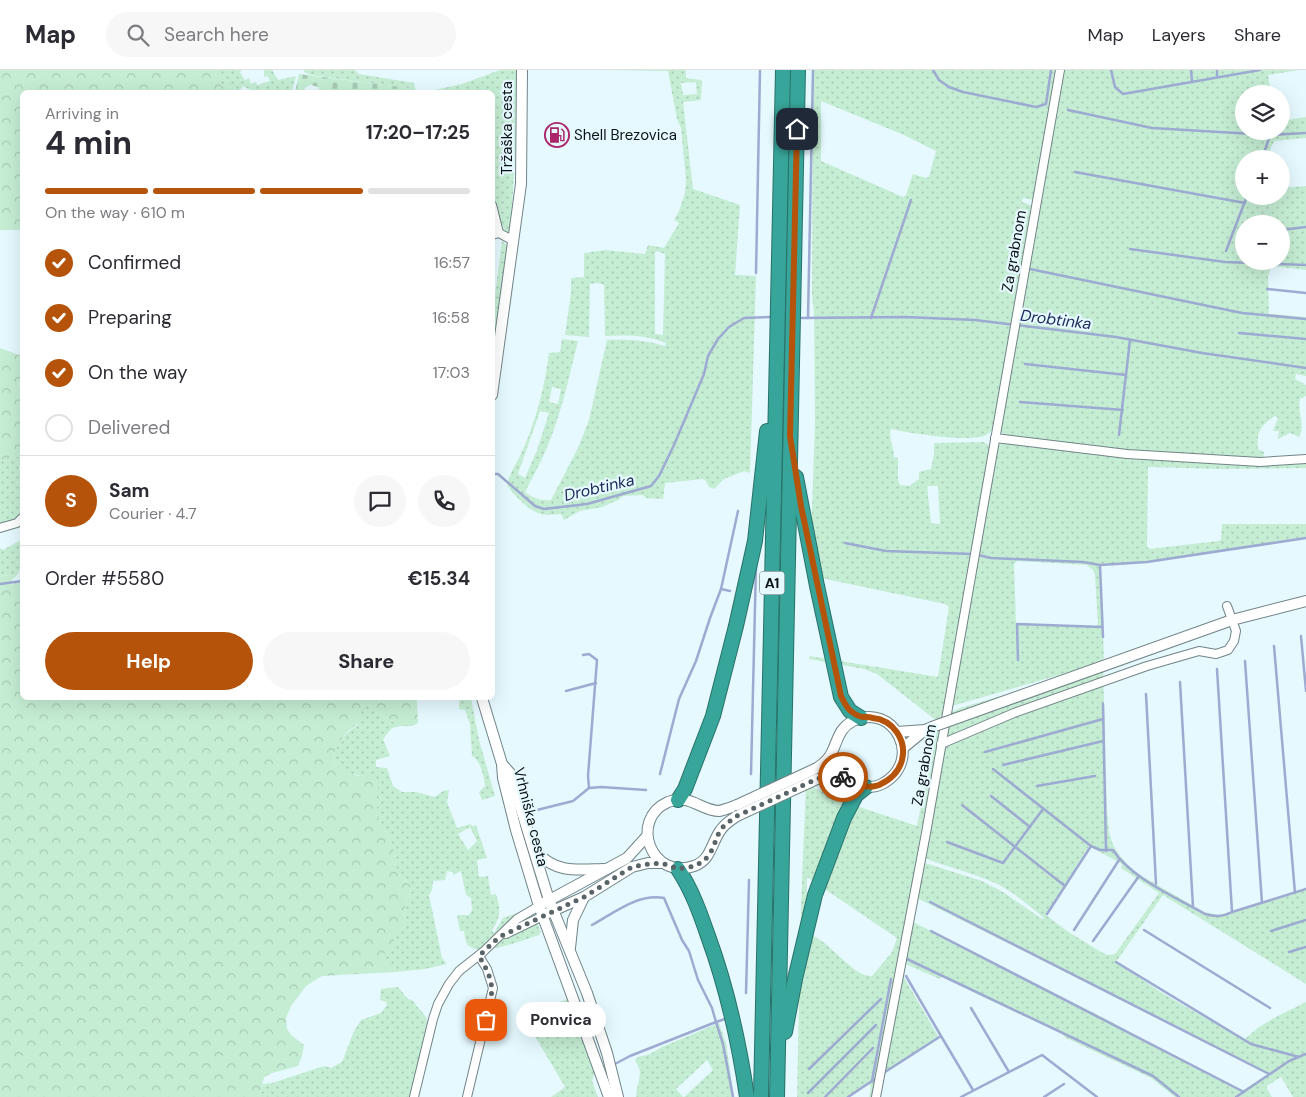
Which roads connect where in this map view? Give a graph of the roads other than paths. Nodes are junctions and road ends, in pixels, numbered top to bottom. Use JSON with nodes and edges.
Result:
{"nodes":[{"id":1,"x":522,"y":70,"type":"edge"},
{"id":2,"x":783,"y":70,"type":"edge"},
{"id":3,"x":798,"y":70,"type":"edge"},
{"id":4,"x":1060,"y":70,"type":"edge"},
{"id":5,"x":496,"y":234,"type":"edge"},
{"id":6,"x":514,"y":241,"type":"junction"},
{"id":7,"x":777,"y":344,"type":"junction"},
{"id":8,"x":495,"y":362,"type":"edge"},
{"id":9,"x":790,"y":436,"type":"junction"},
{"id":10,"x":995,"y":438,"type":"junction"},
{"id":11,"x":1306,"y":459,"type":"edge"},
{"id":12,"x":20,"y":520,"type":"edge"},
{"id":13,"x":0,"y":528,"type":"edge"},
{"id":14,"x":1306,"y":601,"type":"edge"},
{"id":15,"x":1227,"y":606,"type":"dead end"},
{"id":16,"x":1232,"y":620,"type":"junction"},
{"id":17,"x":483,"y":700,"type":"edge"},
{"id":18,"x":861,"y":718,"type":"junction"},
{"id":19,"x":928,"y":729,"type":"junction"},
{"id":20,"x":897,"y":732,"type":"junction"},
{"id":21,"x":941,"y":744,"type":"junction"},
{"id":22,"x":903,"y":748,"type":"junction"},
{"id":23,"x":502,"y":764,"type":"junction"},
{"id":24,"x":817,"y":774,"type":"junction"},
{"id":25,"x":871,"y":786,"type":"junction"},
{"id":26,"x":678,"y":800,"type":"junction"},
{"id":27,"x":647,"y":836,"type":"junction"},
{"id":28,"x":534,"y":850,"type":"junction"},
{"id":29,"x":662,"y":863,"type":"junction"},
{"id":30,"x":606,"y":869,"type":"junction"},
{"id":31,"x":678,"y":869,"type":"junction"},
{"id":32,"x":584,"y":897,"type":"junction"},
{"id":33,"x":550,"y":900,"type":"junction"},
{"id":34,"x":539,"y":906,"type":"junction"},
{"id":35,"x":554,"y":911,"type":"junction"},
{"id":36,"x":543,"y":916,"type":"junction"},
{"id":37,"x":499,"y":937,"type":"junction"},
{"id":38,"x":570,"y":949,"type":"junction"},
{"id":39,"x":479,"y":956,"type":"junction"},
{"id":40,"x":610,"y":1091,"type":"edge"},
{"id":41,"x":777,"y":1093,"type":"edge"},
{"id":42,"x":414,"y":1097,"type":"edge"},
{"id":43,"x":467,"y":1097,"type":"edge"},
{"id":44,"x":618,"y":1097,"type":"edge"},
{"id":45,"x":747,"y":1097,"type":"edge"},
{"id":46,"x":761,"y":1097,"type":"edge"},
{"id":47,"x":876,"y":1097,"type":"edge"}],
"edges":[{"from":1,"to":6,"type":"main road","name":"Tržaška cesta"},
{"from":2,"to":7,"type":"highway","number":"A1"},
{"from":3,"to":9,"type":"highway","number":"A1"},
{"from":4,"to":10,"type":"street","name":"Za grabnom"},
{"from":5,"to":6,"type":"street"},
{"from":6,"to":8,"type":"main road","name":"Tržaška cesta"},
{"from":7,"to":26,"type":"highway"},
{"from":7,"to":46,"type":"highway","number":"A1"},
{"from":9,"to":18,"type":"highway"},
{"from":9,"to":41,"type":"highway","number":"A1"},
{"from":10,"to":11,"type":"street"},
{"from":10,"to":21,"type":"street","name":"Za grabnom"},
{"from":12,"to":13,"type":"street"},
{"from":14,"to":16,"type":"main road"},
{"from":15,"to":16,"type":"street"},
{"from":16,"to":19,"type":"main road","bridge":true},
{"from":16,"to":21,"type":"street"},
{"from":17,"to":23,"type":"main road"},
{"from":18,"to":20,"type":"main road"},
{"from":18,"to":24,"type":"main road"},
{"from":19,"to":20,"type":"main road"},
{"from":19,"to":22,"type":"main road"},
{"from":20,"to":22,"type":"main road"},
{"from":21,"to":47,"type":"street","name":"Za grabnom"},
{"from":22,"to":25,"type":"main road"},
{"from":23,"to":28,"type":"main road","name":"Vrhniška cesta"},
{"from":23,"to":34,"type":"main road","name":"Vrhniška cesta"},
{"from":24,"to":25,"type":"main road"},
{"from":24,"to":26,"type":"main road","bridge":true},
{"from":24,"to":31,"type":"main road","bridge":true},
{"from":25,"to":41,"type":"highway"},
{"from":26,"to":27,"type":"main road"},
{"from":27,"to":29,"type":"main road"},
{"from":27,"to":30,"type":"main road"},
{"from":28,"to":30,"type":"main road"},
{"from":28,"to":33,"type":"main road","name":"Vrhniška cesta"},
{"from":29,"to":31,"type":"main road"},
{"from":29,"to":32,"type":"main road"},
{"from":30,"to":33,"type":"main road"},
{"from":31,"to":45,"type":"highway"},
{"from":32,"to":35,"type":"main road"},
{"from":32,"to":38,"type":"main road"},
{"from":33,"to":34,"type":"main road"},
{"from":33,"to":35,"type":"main road","name":"Vrhniška cesta"},
{"from":34,"to":36,"type":"main road","name":"Vrhniška cesta"},
{"from":34,"to":37,"type":"street"},
{"from":35,"to":36,"type":"main road"},
{"from":35,"to":38,"type":"main road","name":"Vrhniška cesta"},
{"from":36,"to":37,"type":"street"},
{"from":36,"to":40,"type":"main road","name":"Vrhniška cesta"},
{"from":37,"to":39,"type":"street"},
{"from":38,"to":40,"type":"main road","name":"Vrhniška cesta"},
{"from":39,"to":42,"type":"street"},
{"from":39,"to":43,"type":"street"},
{"from":40,"to":44,"type":"main road","name":"Vrhniška cesta"}]}
